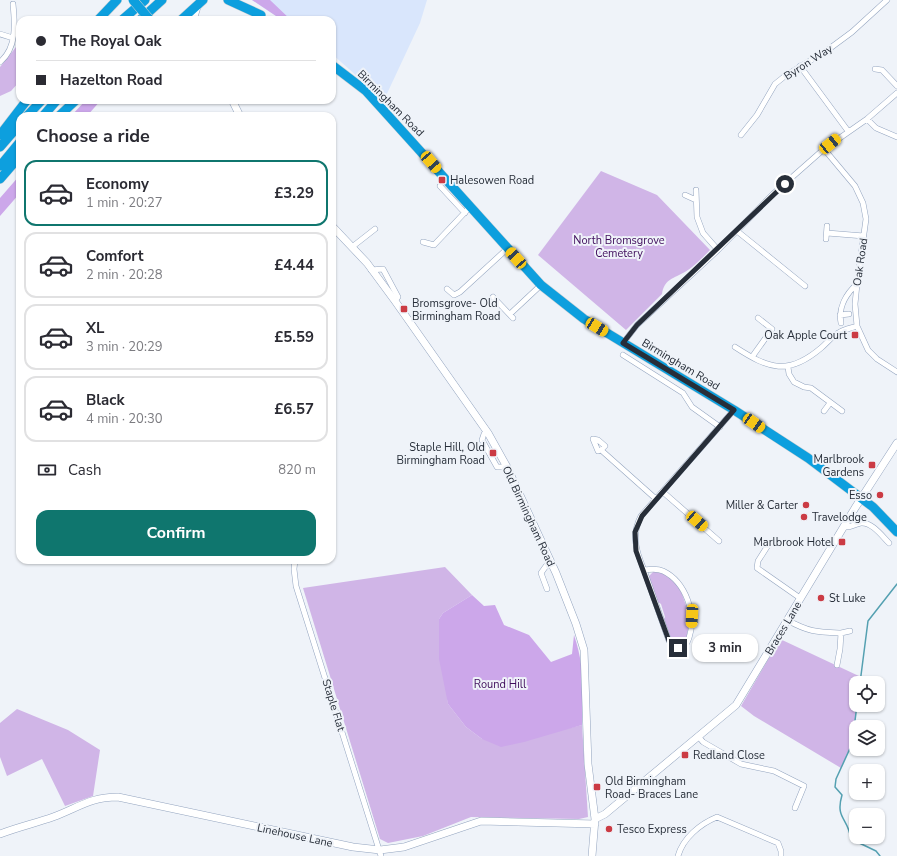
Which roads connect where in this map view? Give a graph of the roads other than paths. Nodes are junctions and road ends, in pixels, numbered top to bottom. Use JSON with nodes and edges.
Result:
{"nodes":[{"id":1,"x":117,"y":0,"type":"edge"},
{"id":2,"x":133,"y":0,"type":"edge"},
{"id":3,"x":145,"y":0,"type":"edge"},
{"id":4,"x":162,"y":0,"type":"edge"},
{"id":5,"x":228,"y":0,"type":"edge"},
{"id":6,"x":242,"y":0,"type":"edge"},
{"id":7,"x":887,"y":0,"type":"edge"},
{"id":8,"x":203,"y":2,"type":"edge"},
{"id":9,"x":13,"y":4,"type":"dead end"},
{"id":10,"x":102,"y":16,"type":"edge"},
{"id":11,"x":127,"y":16,"type":"edge"},
{"id":12,"x":144,"y":16,"type":"edge"},
{"id":13,"x":147,"y":16,"type":"edge"},
{"id":14,"x":186,"y":16,"type":"edge"},
{"id":15,"x":195,"y":16,"type":"edge"},
{"id":16,"x":260,"y":16,"type":"edge"},
{"id":17,"x":262,"y":16,"type":"edge"},
{"id":18,"x":0,"y":34,"type":"edge"},
{"id":19,"x":13,"y":38,"type":"junction"},
{"id":20,"x":0,"y":62,"type":"edge"},
{"id":21,"x":800,"y":66,"type":"junction"},
{"id":22,"x":336,"y":68,"type":"edge"},
{"id":23,"x":875,"y":69,"type":"dead end"},
{"id":24,"x":897,"y":86,"type":"edge"},
{"id":25,"x":897,"y":93,"type":"edge"},
{"id":26,"x":25,"y":104,"type":"edge"},
{"id":27,"x":38,"y":104,"type":"edge"},
{"id":28,"x":53,"y":104,"type":"edge"},
{"id":29,"x":72,"y":104,"type":"edge"},
{"id":30,"x":18,"y":112,"type":"edge"},
{"id":31,"x":31,"y":112,"type":"edge"},
{"id":32,"x":46,"y":112,"type":"edge"},
{"id":33,"x":63,"y":112,"type":"edge"},
{"id":34,"x":16,"y":115,"type":"edge"},
{"id":35,"x":867,"y":119,"type":"junction"},
{"id":36,"x":16,"y":129,"type":"edge"},
{"id":37,"x":848,"y":131,"type":"junction"},
{"id":38,"x":0,"y":135,"type":"edge"},
{"id":39,"x":740,"y":135,"type":"dead end"},
{"id":40,"x":897,"y":137,"type":"edge"},
{"id":41,"x":16,"y":147,"type":"edge"},
{"id":42,"x":0,"y":148,"type":"edge"},
{"id":43,"x":824,"y":150,"type":"junction"},
{"id":44,"x":16,"y":160,"type":"edge"},
{"id":45,"x":0,"y":166,"type":"edge"},
{"id":46,"x":0,"y":178,"type":"edge"},
{"id":47,"x":440,"y":186,"type":"dead end"},
{"id":48,"x":696,"y":190,"type":"dead end"},
{"id":49,"x":685,"y":195,"type":"dead end"},
{"id":50,"x":696,"y":200,"type":"junction"},
{"id":51,"x":468,"y":210,"type":"junction"},
{"id":52,"x":827,"y":226,"type":"dead end"},
{"id":53,"x":376,"y":229,"type":"dead end"},
{"id":54,"x":336,"y":230,"type":"edge"},
{"id":55,"x":737,"y":231,"type":"junction"},
{"id":56,"x":827,"y":233,"type":"junction"},
{"id":57,"x":864,"y":236,"type":"junction"},
{"id":58,"x":826,"y":239,"type":"dead end"},
{"id":59,"x":423,"y":242,"type":"dead end"},
{"id":60,"x":352,"y":247,"type":"junction"},
{"id":61,"x":508,"y":248,"type":"junction"},
{"id":62,"x":718,"y":250,"type":"junction"},
{"id":63,"x":857,"y":284,"type":"junction"},
{"id":64,"x":541,"y":285,"type":"junction"},
{"id":65,"x":805,"y":286,"type":"dead end"},
{"id":66,"x":447,"y":289,"type":"dead end"},
{"id":67,"x":493,"y":298,"type":"dead end"},
{"id":68,"x":849,"y":314,"type":"dead end"},
{"id":69,"x":840,"y":315,"type":"junction"},
{"id":70,"x":758,"y":318,"type":"dead end"},
{"id":71,"x":841,"y":323,"type":"dead end"},
{"id":72,"x":857,"y":326,"type":"junction"},
{"id":73,"x":623,"y":343,"type":"junction"},
{"id":74,"x":735,"y":347,"type":"dead end"},
{"id":75,"x":623,"y":355,"type":"dead end"},
{"id":76,"x":752,"y":357,"type":"junction"},
{"id":77,"x":788,"y":367,"type":"junction"},
{"id":78,"x":897,"y":372,"type":"edge"},
{"id":79,"x":830,"y":403,"type":"junction"},
{"id":80,"x":734,"y":410,"type":"junction"},
{"id":81,"x":824,"y":410,"type":"dead end"},
{"id":82,"x":842,"y":411,"type":"dead end"},
{"id":83,"x":720,"y":426,"type":"junction"},
{"id":84,"x":897,"y":443,"type":"edge"},
{"id":85,"x":602,"y":450,"type":"dead end"},
{"id":86,"x":663,"y":492,"type":"junction"},
{"id":87,"x":862,"y":498,"type":"junction"},
{"id":88,"x":656,"y":499,"type":"junction"},
{"id":89,"x":843,"y":527,"type":"junction"},
{"id":90,"x":897,"y":532,"type":"edge"},
{"id":91,"x":719,"y":541,"type":"dead end"},
{"id":92,"x":889,"y":543,"type":"dead end"},
{"id":93,"x":767,"y":547,"type":"dead end"},
{"id":94,"x":295,"y":564,"type":"edge"},
{"id":95,"x":552,"y":564,"type":"junction"},
{"id":96,"x":644,"y":570,"type":"junction"},
{"id":97,"x":548,"y":589,"type":"dead end"},
{"id":98,"x":800,"y":598,"type":"junction"},
{"id":99,"x":787,"y":620,"type":"junction"},
{"id":100,"x":850,"y":631,"type":"dead end"},
{"id":101,"x":841,"y":633,"type":"junction"},
{"id":102,"x":836,"y":665,"type":"dead end"},
{"id":103,"x":698,"y":736,"type":"junction"},
{"id":104,"x":795,"y":808,"type":"dead end"},
{"id":105,"x":595,"y":822,"type":"junction"},
{"id":106,"x":0,"y":834,"type":"edge"},
{"id":107,"x":380,"y":853,"type":"edge"},
{"id":108,"x":592,"y":856,"type":"edge"},
{"id":109,"x":678,"y":856,"type":"edge"},
{"id":110,"x":781,"y":856,"type":"edge"}],
"edges":[{"from":1,"to":10,"type":"highway"},
{"from":2,"to":13,"type":"highway","bridge":true},
{"from":3,"to":11,"type":"highway"},
{"from":4,"to":12,"type":"highway"},
{"from":5,"to":16,"type":"highway"},
{"from":6,"to":17,"type":"highway"},
{"from":7,"to":21,"type":"street","name":"Byron Way"},
{"from":8,"to":14,"type":"highway"},
{"from":8,"to":15,"type":"street"},
{"from":9,"to":19,"type":"street"},
{"from":18,"to":19,"type":"street"},
{"from":19,"to":20,"type":"street"},
{"from":21,"to":37,"type":"street"},
{"from":21,"to":39,"type":"street","name":"Byron Way"},
{"from":22,"to":51,"type":"highway","name":"Birmingham Road"},
{"from":23,"to":24,"type":"street"},
{"from":25,"to":35,"type":"street"},
{"from":26,"to":30,"type":"highway"},
{"from":27,"to":31,"type":"highway"},
{"from":28,"to":32,"type":"highway"},
{"from":29,"to":33,"type":"highway"},
{"from":34,"to":38,"type":"highway"},
{"from":35,"to":37,"type":"street"},
{"from":35,"to":40,"type":"street"},
{"from":36,"to":42,"type":"highway"},
{"from":37,"to":43,"type":"street"},
{"from":41,"to":45,"type":"highway"},
{"from":43,"to":55,"type":"street"},
{"from":43,"to":57,"type":"street","name":"Oak Road"},
{"from":44,"to":46,"type":"highway"},
{"from":47,"to":51,"type":"street"},
{"from":48,"to":50,"type":"street"},
{"from":49,"to":50,"type":"street"},
{"from":50,"to":62,"type":"street"},
{"from":51,"to":59,"type":"street"},
{"from":51,"to":61,"type":"highway","name":"Birmingham Road"},
{"from":52,"to":56,"type":"street"},
{"from":53,"to":60,"type":"street"},
{"from":54,"to":60,"type":"street","name":"Old Birmingham Road"},
{"from":55,"to":62,"type":"street"},
{"from":55,"to":65,"type":"street"},
{"from":56,"to":57,"type":"street"},
{"from":56,"to":58,"type":"street"},
{"from":57,"to":63,"type":"street","name":"Oak Road"},
{"from":60,"to":95,"type":"street","name":"Old Birmingham Road"},
{"from":61,"to":64,"type":"highway","name":"Birmingham Road"},
{"from":61,"to":66,"type":"street"},
{"from":62,"to":73,"type":"street"},
{"from":63,"to":69,"type":"street"},
{"from":63,"to":72,"type":"street","name":"Oak Road"},
{"from":64,"to":67,"type":"street"},
{"from":64,"to":73,"type":"highway","name":"Birmingham Road"},
{"from":68,"to":69,"type":"street"},
{"from":69,"to":71,"type":"street"},
{"from":70,"to":76,"type":"street"},
{"from":72,"to":77,"type":"street"},
{"from":72,"to":78,"type":"street","name":"Oak Road"},
{"from":73,"to":80,"type":"highway","name":"Birmingham Road"},
{"from":74,"to":76,"type":"street"},
{"from":75,"to":83,"type":"street"},
{"from":76,"to":77,"type":"street"},
{"from":77,"to":79,"type":"street"},
{"from":79,"to":81,"type":"street"},
{"from":79,"to":82,"type":"street"},
{"from":80,"to":83,"type":"street"},
{"from":80,"to":87,"type":"highway","name":"Birmingham Road"},
{"from":83,"to":86,"type":"street"},
{"from":84,"to":87,"type":"street","name":"Braces Lane"},
{"from":85,"to":88,"type":"street"},
{"from":86,"to":88,"type":"street"},
{"from":86,"to":91,"type":"street"},
{"from":87,"to":89,"type":"street","name":"Braces Lane"},
{"from":87,"to":90,"type":"highway","name":"Birmingham Road"},
{"from":88,"to":96,"type":"street"},
{"from":89,"to":92,"type":"street"},
{"from":89,"to":98,"type":"street","name":"Braces Lane"},
{"from":93,"to":98,"type":"street"},
{"from":94,"to":107,"type":"street","name":"Staple Flat"},
{"from":95,"to":97,"type":"street"},
{"from":95,"to":105,"type":"street","name":"Old Birmingham Road"},
{"from":96,"to":96,"type":"street"},
{"from":98,"to":99,"type":"street","name":"Braces Lane"},
{"from":99,"to":101,"type":"street"},
{"from":99,"to":103,"type":"street","name":"Braces Lane"},
{"from":100,"to":101,"type":"street"},
{"from":101,"to":102,"type":"street"},
{"from":103,"to":104,"type":"street"},
{"from":103,"to":105,"type":"street","name":"Braces Lane"},
{"from":105,"to":107,"type":"street","name":"Linehouse Lane"},
{"from":105,"to":108,"type":"street","name":"Old Birmingham Road"},
{"from":106,"to":107,"type":"street","name":"Linehouse Lane"},
{"from":109,"to":110,"type":"street"}]}
